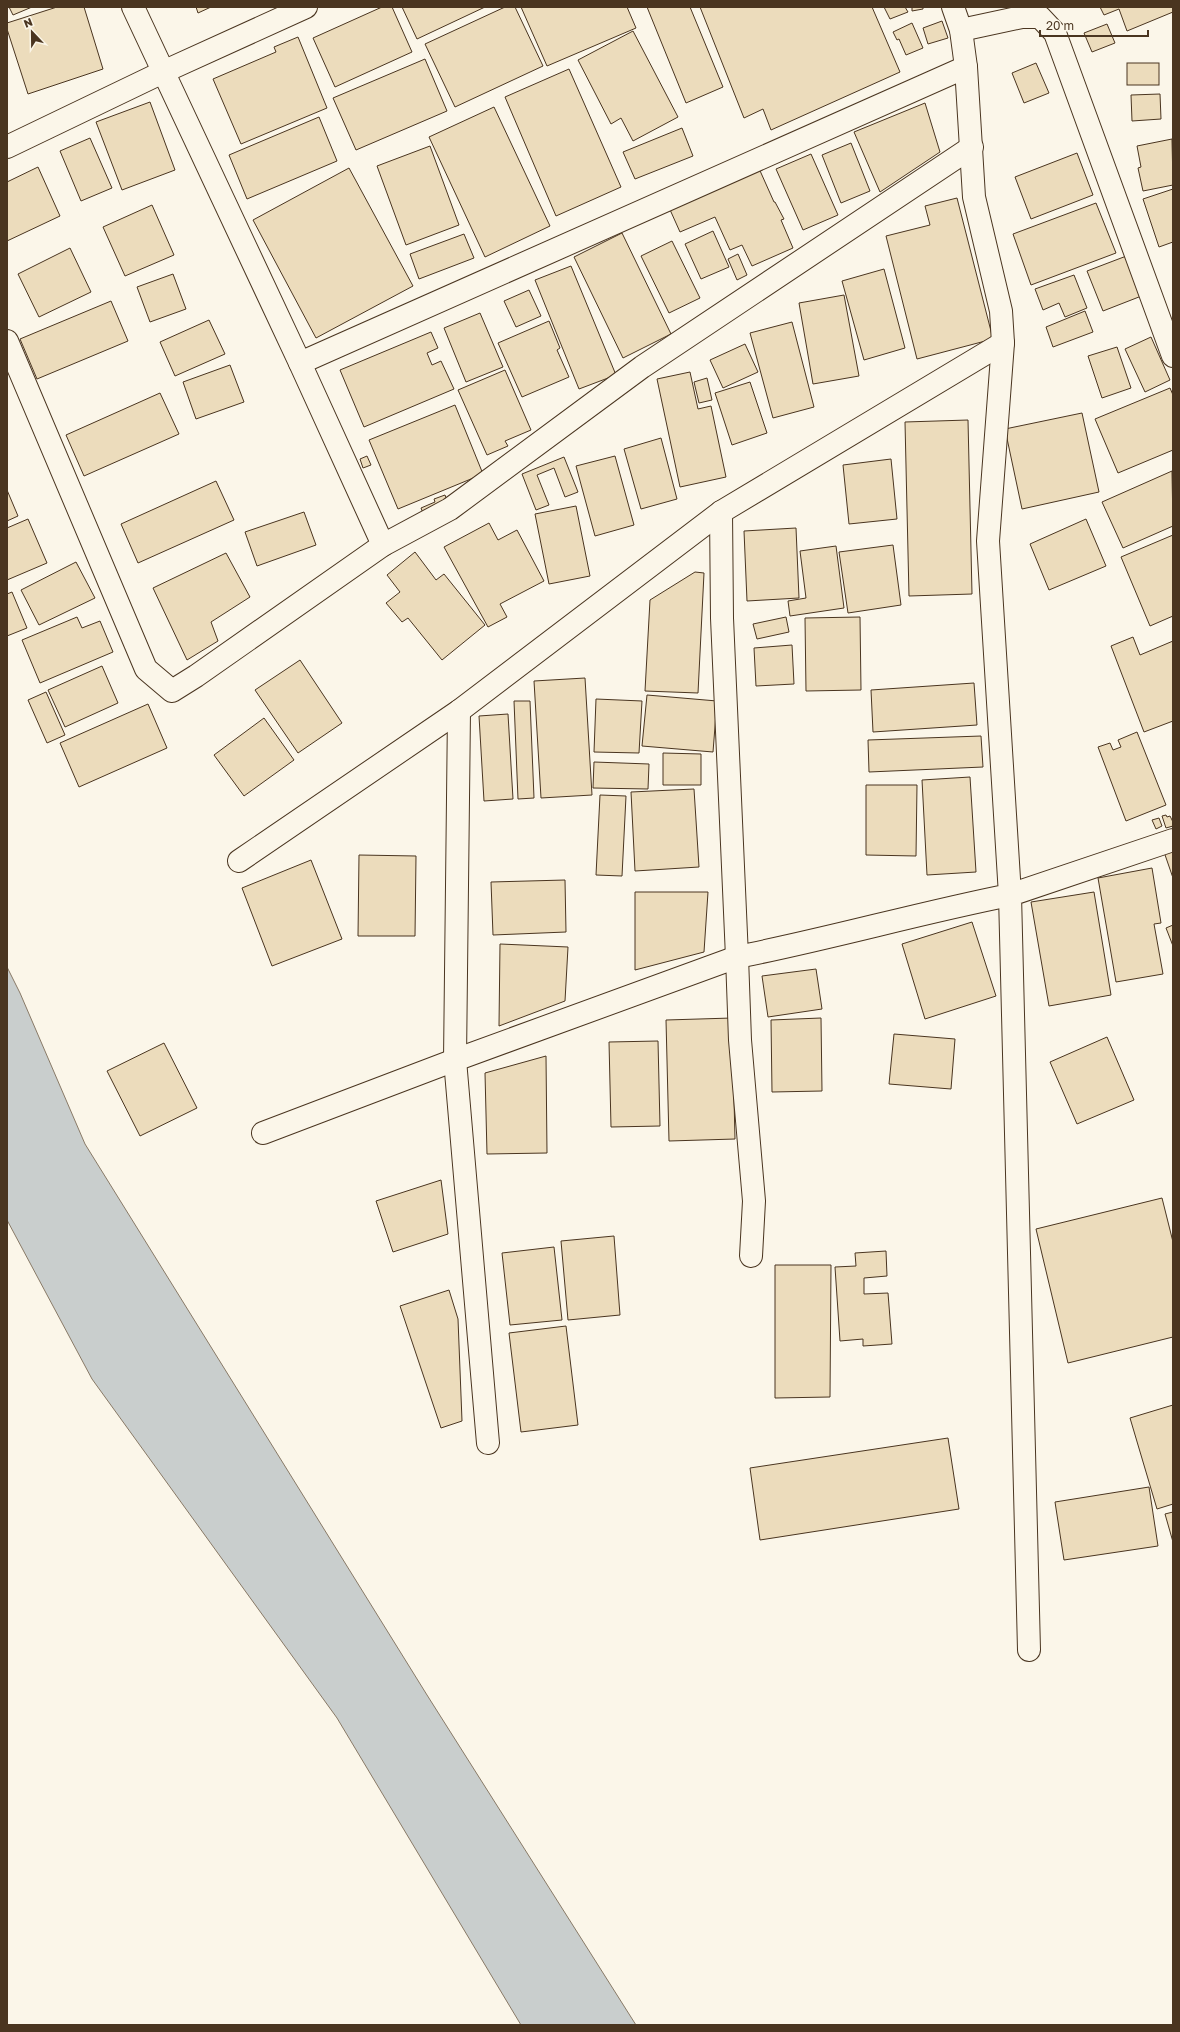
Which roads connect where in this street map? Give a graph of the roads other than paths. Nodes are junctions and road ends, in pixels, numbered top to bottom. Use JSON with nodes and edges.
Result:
{"nodes":[{"id":1,"x":134,"y":7,"type":"edge"},
{"id":2,"x":306,"y":7,"type":"edge"},
{"id":3,"x":953,"y":7,"type":"edge"},
{"id":4,"x":961,"y":30,"type":"junction"},
{"id":5,"x":966,"y":67,"type":"junction"},
{"id":6,"x":163,"y":72,"type":"junction"},
{"id":7,"x":7,"y":147,"type":"edge"},
{"id":8,"x":972,"y":147,"type":"junction"},
{"id":9,"x":7,"y":341,"type":"edge"},
{"id":10,"x":1003,"y":343,"type":"junction"},
{"id":11,"x":1173,"y":356,"type":"edge"},
{"id":12,"x":300,"y":363,"type":"junction"},
{"id":13,"x":721,"y":512,"type":"junction"},
{"id":14,"x":383,"y":545,"type":"junction"},
{"id":15,"x":459,"y":710,"type":"junction"},
{"id":16,"x":1173,"y":840,"type":"edge"},
{"id":17,"x":239,"y":861,"type":"dead end"},
{"id":18,"x":1010,"y":895,"type":"junction"},
{"id":19,"x":737,"y":957,"type":"junction"},
{"id":20,"x":455,"y":1060,"type":"junction"},
{"id":21,"x":263,"y":1133,"type":"dead end"},
{"id":22,"x":751,"y":1256,"type":"dead end"},
{"id":23,"x":488,"y":1443,"type":"dead end"},
{"id":24,"x":1029,"y":1650,"type":"dead end"}],
"edges":[{"from":1,"to":6,"type":"street"},
{"from":2,"to":6,"type":"street"},
{"from":3,"to":4,"type":"street"},
{"from":4,"to":5,"type":"street"},
{"from":4,"to":11,"type":"street"},
{"from":5,"to":8,"type":"street"},
{"from":5,"to":12,"type":"street"},
{"from":6,"to":7,"type":"street"},
{"from":6,"to":12,"type":"street"},
{"from":8,"to":10,"type":"street"},
{"from":8,"to":14,"type":"street"},
{"from":9,"to":14,"type":"street"},
{"from":10,"to":13,"type":"street"},
{"from":10,"to":18,"type":"street"},
{"from":12,"to":14,"type":"street"},
{"from":13,"to":15,"type":"street"},
{"from":13,"to":19,"type":"street"},
{"from":15,"to":17,"type":"street"},
{"from":15,"to":20,"type":"street"},
{"from":16,"to":18,"type":"street"},
{"from":18,"to":19,"type":"street"},
{"from":18,"to":24,"type":"street"},
{"from":19,"to":20,"type":"street"},
{"from":19,"to":22,"type":"street"},
{"from":20,"to":21,"type":"street"},
{"from":20,"to":23,"type":"street"}]}
